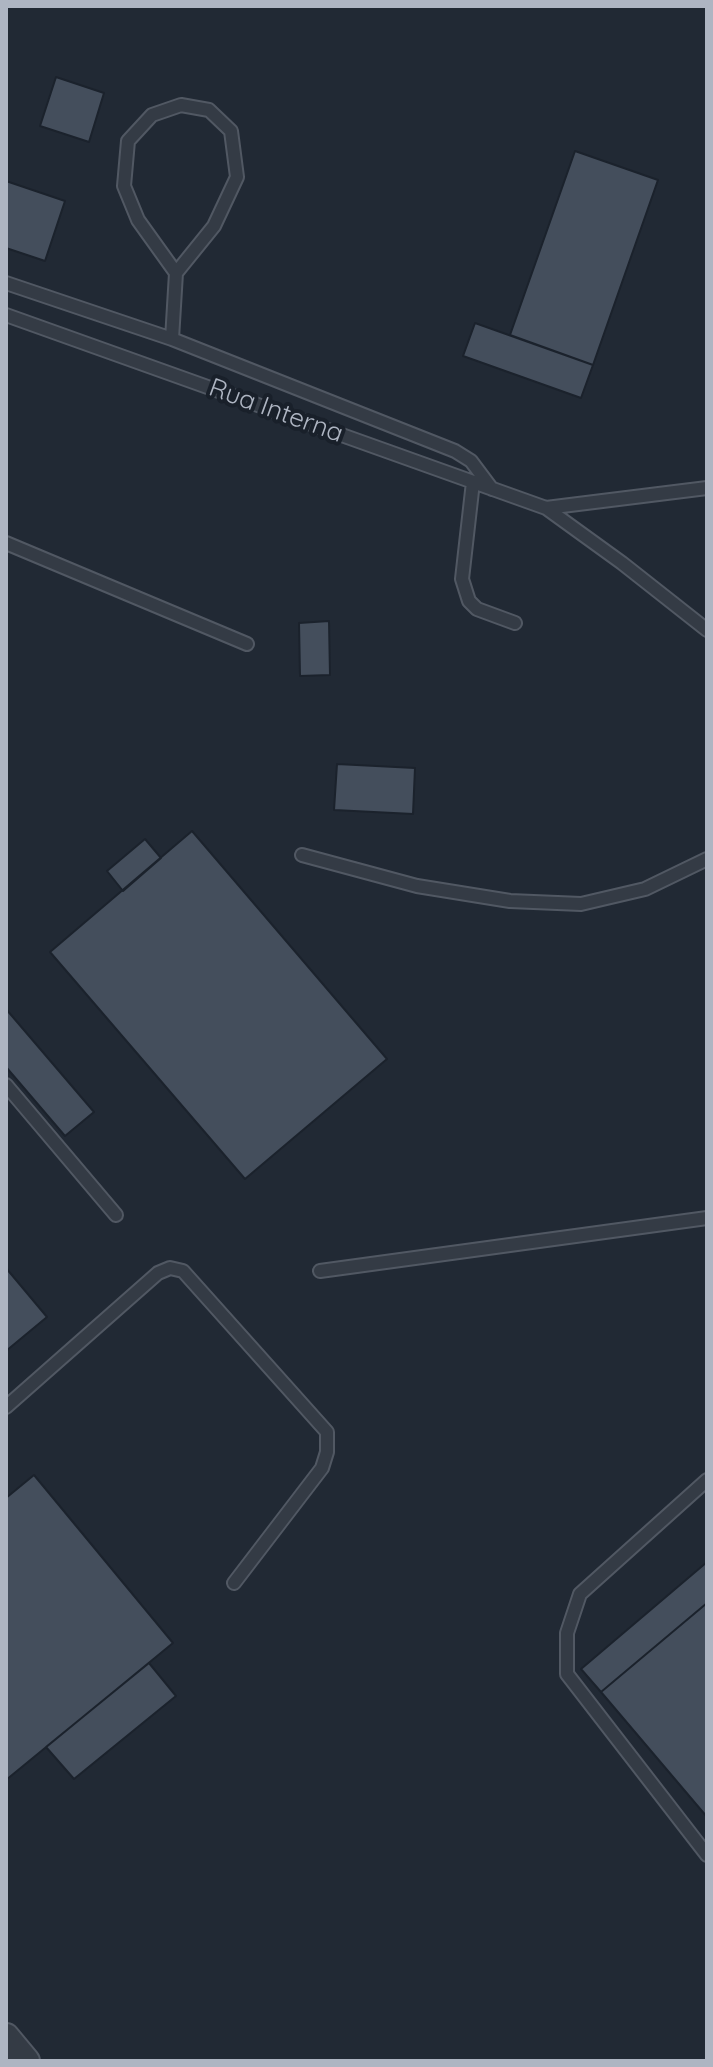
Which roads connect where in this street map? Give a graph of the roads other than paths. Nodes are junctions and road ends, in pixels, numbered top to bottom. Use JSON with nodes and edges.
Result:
{"nodes":[{"id":1,"x":176,"y":273,"type":"junction"},
{"id":2,"x":6,"y":283,"type":"edge"},
{"id":3,"x":6,"y":315,"type":"edge"},
{"id":4,"x":172,"y":339,"type":"junction"},
{"id":5,"x":473,"y":482,"type":"junction"},
{"id":6,"x":707,"y":488,"type":"edge"},
{"id":7,"x":492,"y":489,"type":"junction"},
{"id":8,"x":546,"y":508,"type":"junction"},
{"id":9,"x":6,"y":543,"type":"edge"},
{"id":10,"x":515,"y":623,"type":"dead end"},
{"id":11,"x":707,"y":630,"type":"edge"},
{"id":12,"x":247,"y":644,"type":"dead end"},
{"id":13,"x":302,"y":855,"type":"dead end"},
{"id":14,"x":707,"y":859,"type":"edge"},
{"id":15,"x":6,"y":1085,"type":"edge"},
{"id":16,"x":116,"y":1215,"type":"dead end"},
{"id":17,"x":707,"y":1218,"type":"edge"},
{"id":18,"x":320,"y":1271,"type":"dead end"},
{"id":19,"x":6,"y":1407,"type":"edge"},
{"id":20,"x":707,"y":1480,"type":"edge"},
{"id":21,"x":234,"y":1583,"type":"dead end"},
{"id":22,"x":707,"y":1855,"type":"edge"},
{"id":23,"x":6,"y":2037,"type":"edge"},
{"id":24,"x":26,"y":2061,"type":"edge"}],
"edges":[{"from":1,"to":1,"type":"lane"},
{"from":1,"to":4,"type":"lane"},
{"from":2,"to":4,"type":"lane"},
{"from":3,"to":5,"type":"lane","name":"Rua Interna"},
{"from":4,"to":7,"type":"lane"},
{"from":5,"to":7,"type":"lane","name":"Rua Interna"},
{"from":5,"to":10,"type":"lane"},
{"from":6,"to":8,"type":"lane","name":"Rua Interna"},
{"from":7,"to":8,"type":"lane","name":"Rua Interna"},
{"from":8,"to":11,"type":"lane","name":"Rua Interna"},
{"from":9,"to":12,"type":"lane"},
{"from":13,"to":14,"type":"lane"},
{"from":15,"to":16,"type":"lane"},
{"from":17,"to":18,"type":"lane"},
{"from":19,"to":21,"type":"lane"},
{"from":20,"to":22,"type":"lane"},
{"from":23,"to":24,"type":"street"}]}
